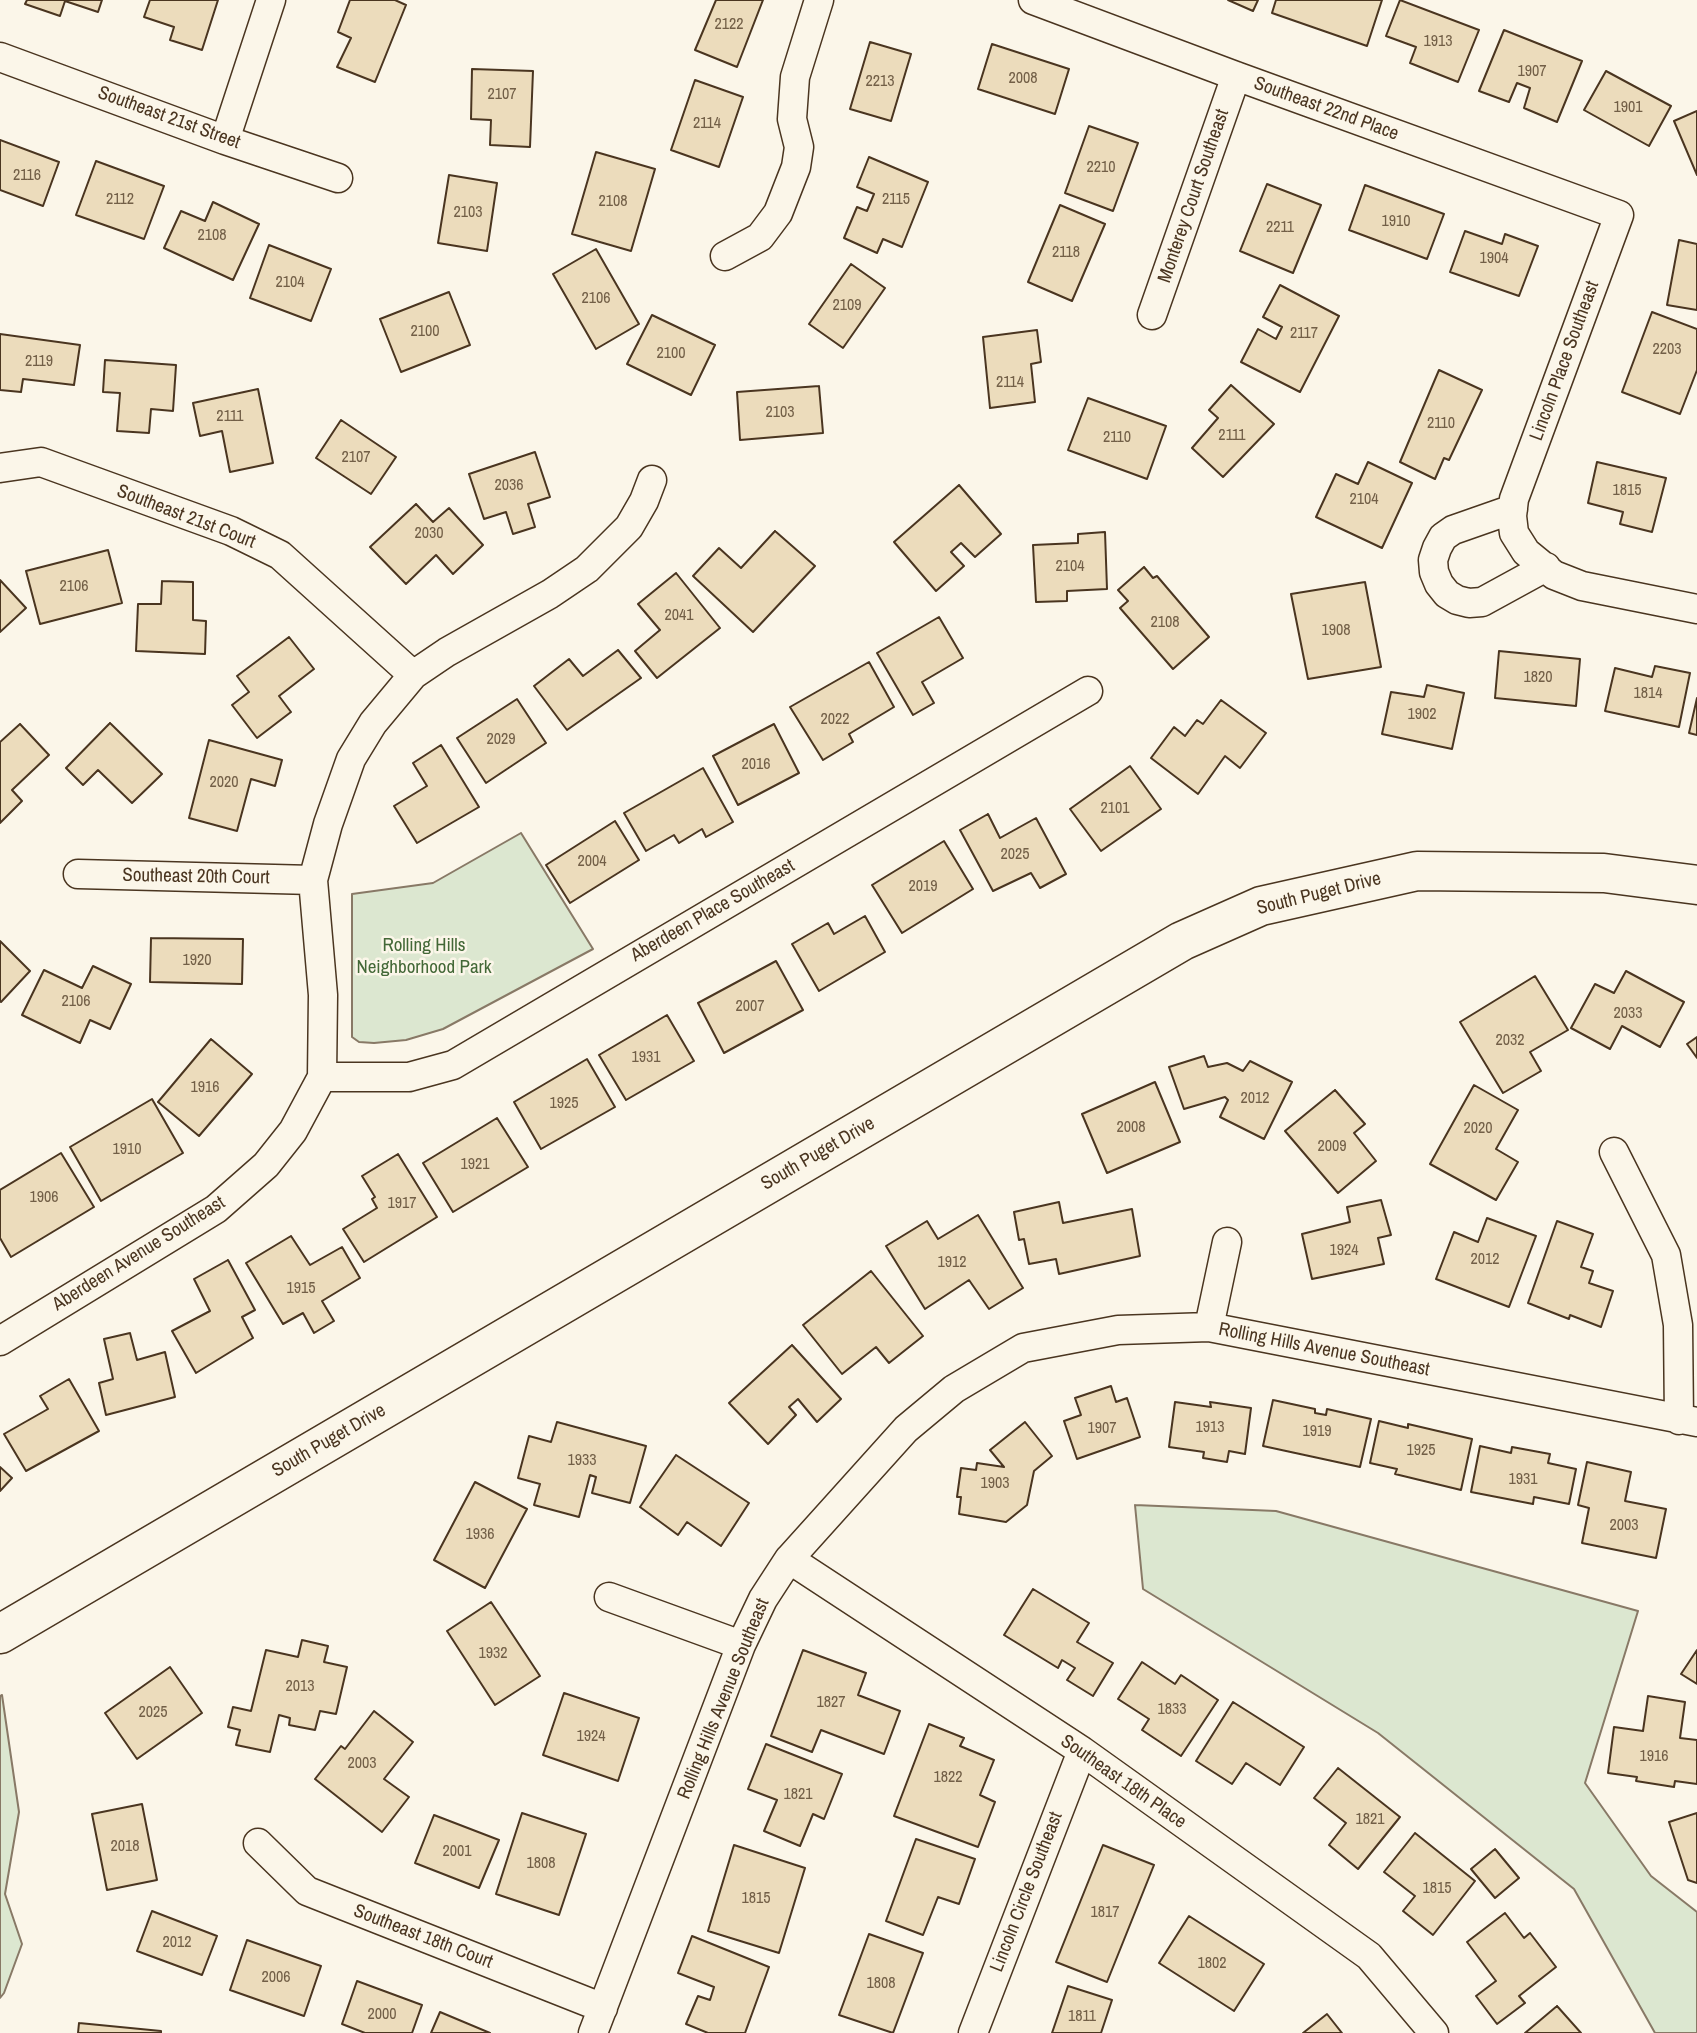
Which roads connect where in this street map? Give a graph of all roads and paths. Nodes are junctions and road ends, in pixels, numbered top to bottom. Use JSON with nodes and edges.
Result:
{"nodes":[{"id":1,"x":271,"y":0,"type":"edge"},
{"id":2,"x":819,"y":0,"type":"edge"},
{"id":3,"x":1033,"y":0,"type":"edge"},
{"id":4,"x":0,"y":57,"type":"edge"},
{"id":5,"x":1236,"y":76,"type":"junction"},
{"id":6,"x":225,"y":139,"type":"junction"},
{"id":7,"x":338,"y":178,"type":"dead end"},
{"id":8,"x":1619,"y":215,"type":"joint"},
{"id":9,"x":725,"y":256,"type":"dead end"},
{"id":10,"x":1152,"y":316,"type":"dead end"},
{"id":11,"x":0,"y":468,"type":"edge"},
{"id":12,"x":652,"y":480,"type":"dead end"},
{"id":13,"x":1513,"y":509,"type":"junction"},
{"id":14,"x":1536,"y":560,"type":"junction"},
{"id":15,"x":1697,"y":609,"type":"edge"},
{"id":16,"x":413,"y":675,"type":"junction"},
{"id":17,"x":1088,"y":691,"type":"dead end"},
{"id":18,"x":78,"y":874,"type":"dead end"},
{"id":19,"x":313,"y":880,"type":"junction"},
{"id":20,"x":1697,"y":885,"type":"edge"},
{"id":21,"x":322,"y":1077,"type":"junction"},
{"id":22,"x":1614,"y":1152,"type":"dead end"},
{"id":23,"x":1227,"y":1242,"type":"dead end"},
{"id":24,"x":1209,"y":1327,"type":"junction"},
{"id":25,"x":0,"y":1342,"type":"edge"},
{"id":26,"x":1688,"y":1421,"type":"edge"},
{"id":27,"x":789,"y":1559,"type":"junction"},
{"id":28,"x":609,"y":1597,"type":"dead end"},
{"id":29,"x":0,"y":1634,"type":"edge"},
{"id":30,"x":741,"y":1645,"type":"junction"},
{"id":31,"x":1082,"y":1751,"type":"junction"},
{"id":32,"x":258,"y":1843,"type":"dead end"},
{"id":33,"x":598,"y":2020,"type":"edge"},
{"id":34,"x":973,"y":2033,"type":"edge"},
{"id":35,"x":1434,"y":2033,"type":"edge"}],
"edges":[{"from":1,"to":6,"type":"street"},
{"from":2,"to":9,"type":"street"},
{"from":3,"to":5,"type":"street","name":"Southeast 22nd Place"},
{"from":4,"to":6,"type":"street","name":"Southeast 21st Street"},
{"from":5,"to":8,"type":"street","name":"Southeast 22nd Place"},
{"from":5,"to":10,"type":"street","name":"Monterey Court Southeast"},
{"from":6,"to":7,"type":"street","name":"Southeast 21st Street"},
{"from":8,"to":13,"type":"street","name":"Lincoln Place Southeast"},
{"from":11,"to":16,"type":"street","name":"Southeast 21st Court"},
{"from":12,"to":16,"type":"street","name":"Aberdeen Avenue Southeast"},
{"from":13,"to":14,"type":"street","name":"Lincoln Place Southeast"},
{"from":13,"to":14,"type":"street"},
{"from":14,"to":15,"type":"street"},
{"from":16,"to":19,"type":"street","name":"Aberdeen Avenue Southeast"},
{"from":17,"to":21,"type":"street","name":"Aberdeen Place Southeast"},
{"from":18,"to":19,"type":"street","name":"Southeast 20th Court"},
{"from":19,"to":21,"type":"street","name":"Aberdeen Avenue Southeast"},
{"from":20,"to":29,"type":"street","name":"South Puget Drive"},
{"from":21,"to":25,"type":"street","name":"Aberdeen Avenue Southeast"},
{"from":22,"to":26,"type":"street"},
{"from":23,"to":24,"type":"street"},
{"from":24,"to":26,"type":"street","name":"Rolling Hills Avenue Southeast"},
{"from":24,"to":27,"type":"street","name":"Rolling Hills Avenue Southeast"},
{"from":27,"to":30,"type":"street","name":"Rolling Hills Avenue Southeast"},
{"from":27,"to":31,"type":"street","name":"Southeast 18th Place"},
{"from":28,"to":30,"type":"street"},
{"from":30,"to":33,"type":"street","name":"Rolling Hills Avenue Southeast"},
{"from":31,"to":34,"type":"street","name":"Lincoln Circle Southeast"},
{"from":31,"to":35,"type":"street","name":"Southeast 18th Place"},
{"from":32,"to":33,"type":"street","name":"Southeast 18th Court"}]}
